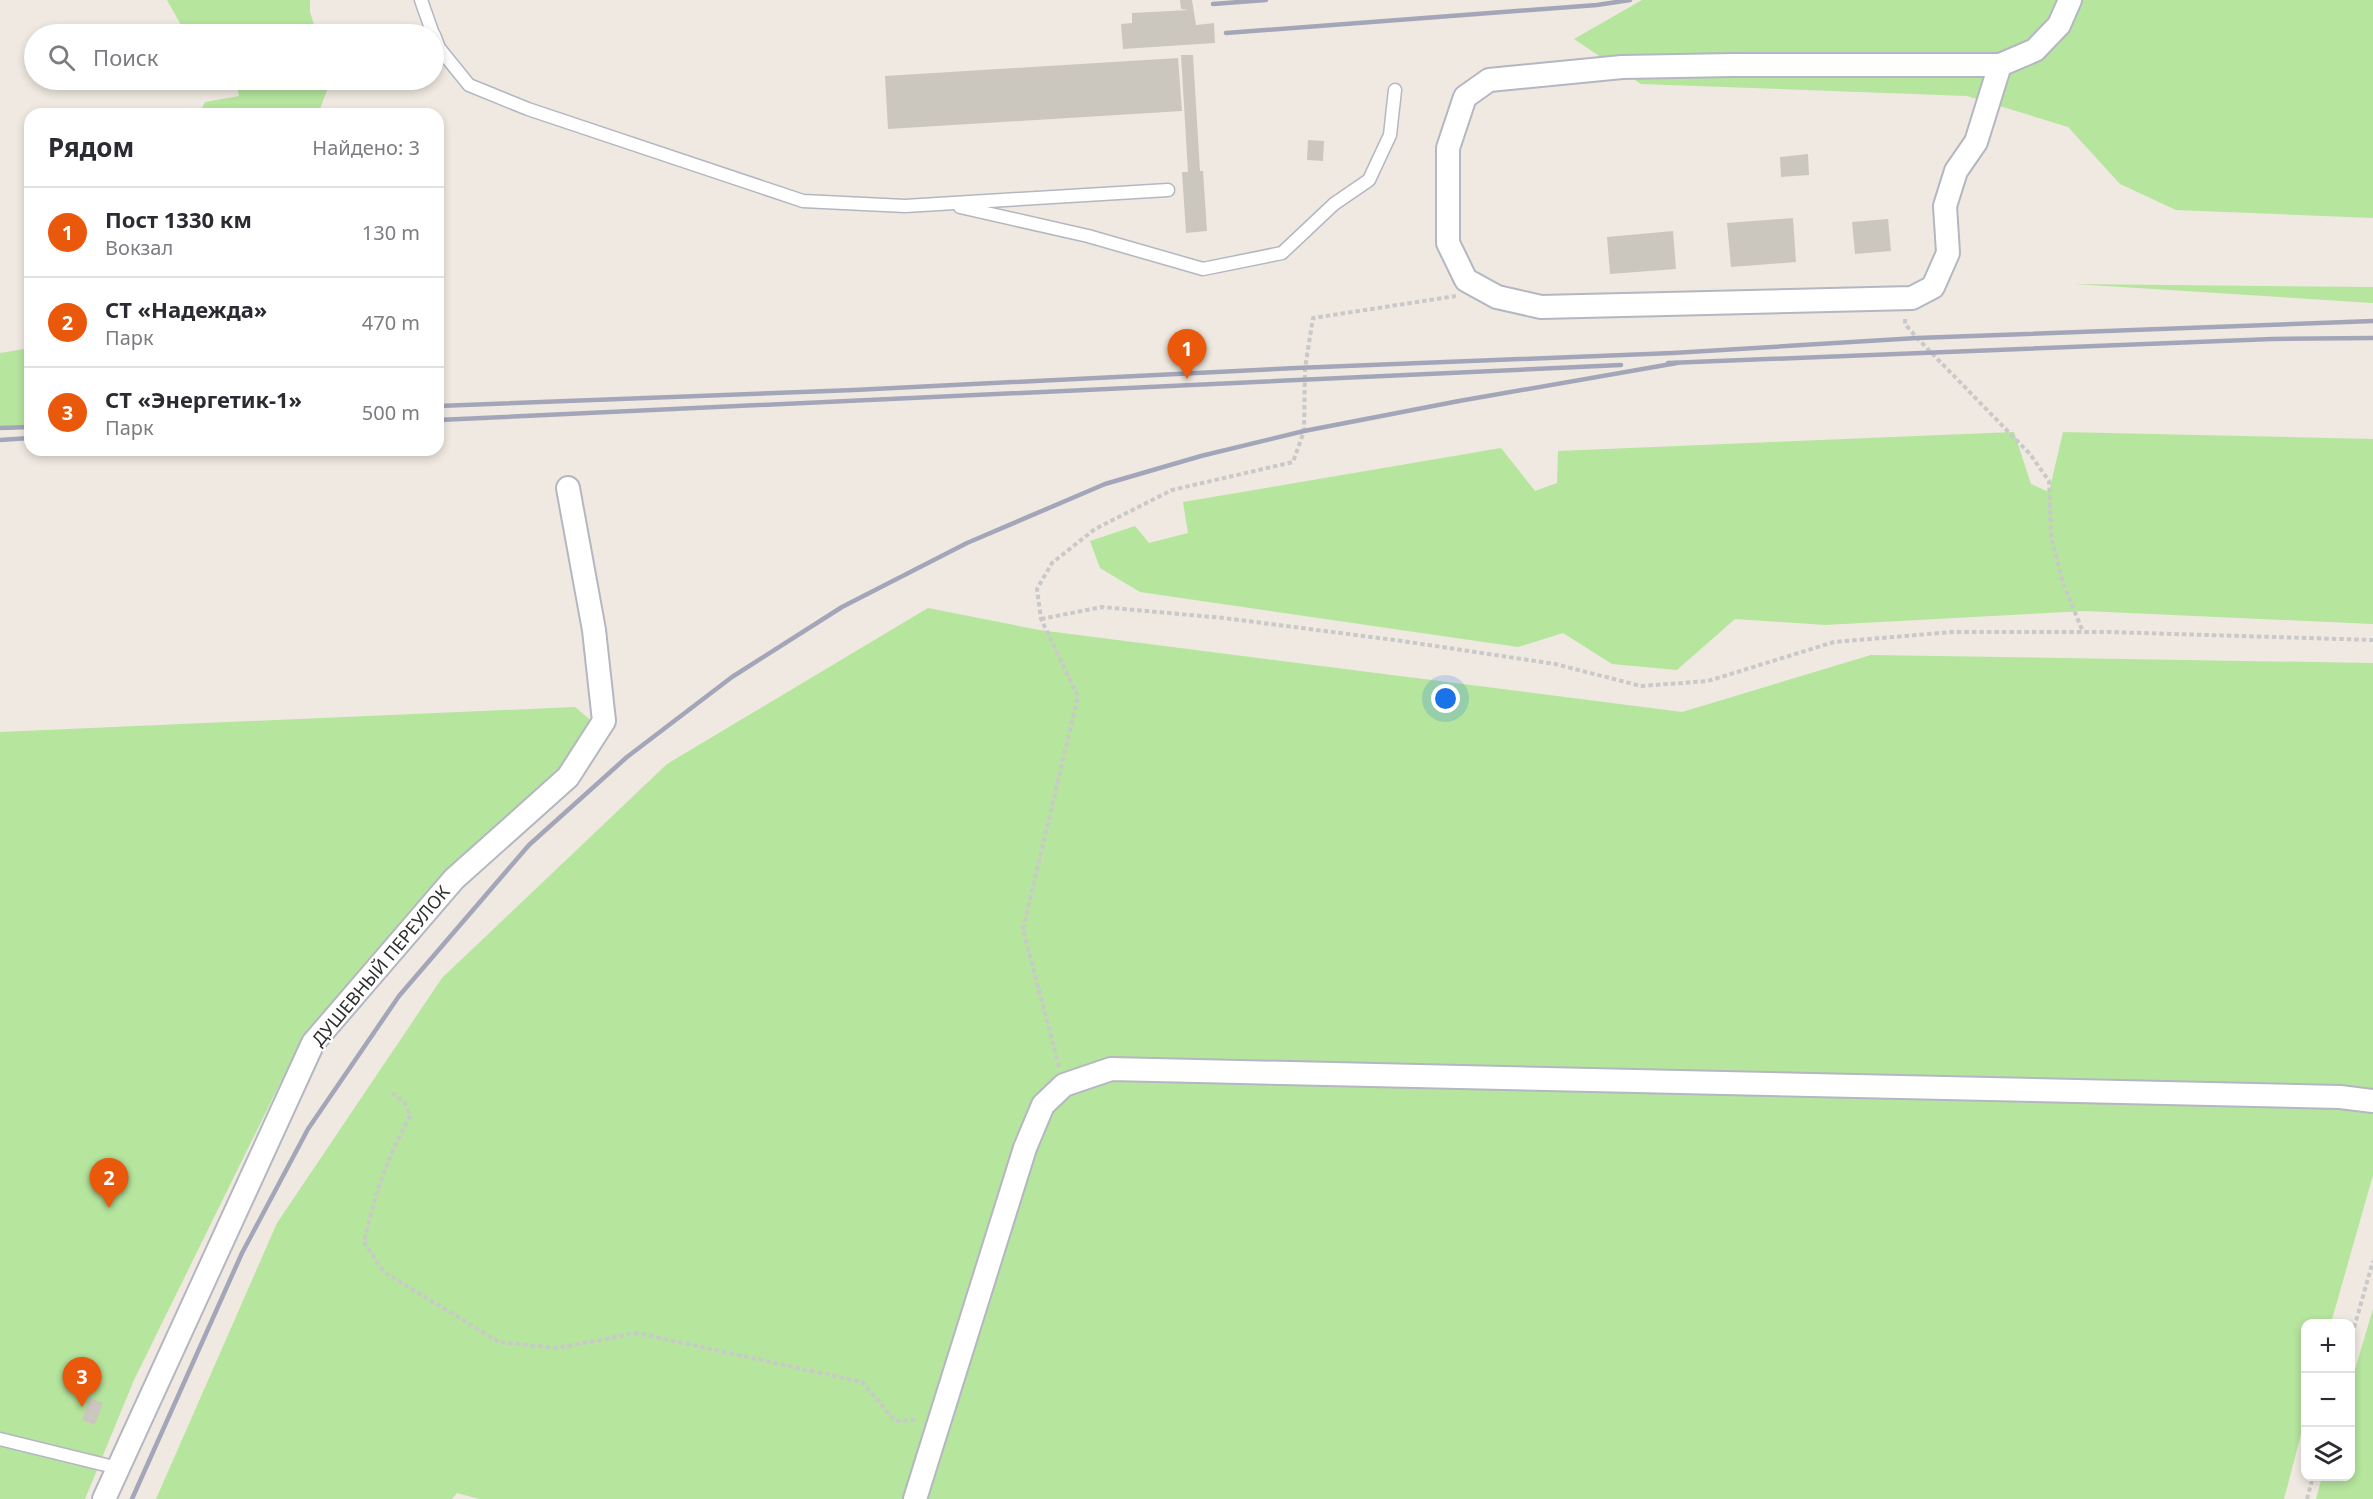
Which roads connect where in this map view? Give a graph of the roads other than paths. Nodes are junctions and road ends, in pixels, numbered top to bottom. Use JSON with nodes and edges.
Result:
{"nodes":[{"id":1,"x":421,"y":0,"type":"edge"},
{"id":2,"x":2070,"y":0,"type":"edge"},
{"id":3,"x":429,"y":24,"type":"edge"},
{"id":4,"x":444,"y":54,"type":"edge"},
{"id":5,"x":2000,"y":65,"type":"junction"},
{"id":6,"x":1395,"y":90,"type":"dead end"},
{"id":7,"x":1168,"y":190,"type":"dead end"},
{"id":8,"x":945,"y":203,"type":"junction"},
{"id":9,"x":568,"y":488,"type":"dead end"},
{"id":10,"x":2373,"y":1101,"type":"edge"},
{"id":11,"x":0,"y":1439,"type":"edge"},
{"id":12,"x":118,"y":1468,"type":"junction"},
{"id":13,"x":104,"y":1499,"type":"edge"},
{"id":14,"x":915,"y":1499,"type":"edge"}],
"edges":[{"from":1,"to":3,"type":"lane"},
{"from":2,"to":5,"type":"street"},
{"from":4,"to":8,"type":"lane"},
{"from":5,"to":5,"type":"street"},
{"from":6,"to":8,"type":"lane"},
{"from":7,"to":8,"type":"lane"},
{"from":9,"to":12,"type":"street","name":"ДУШЕВНЫЙ ПЕРЕУЛОК"},
{"from":10,"to":14,"type":"street"},
{"from":11,"to":12,"type":"lane"},
{"from":12,"to":13,"type":"street","name":"ДУШЕВНЫЙ ПЕРЕУЛОК"}]}
